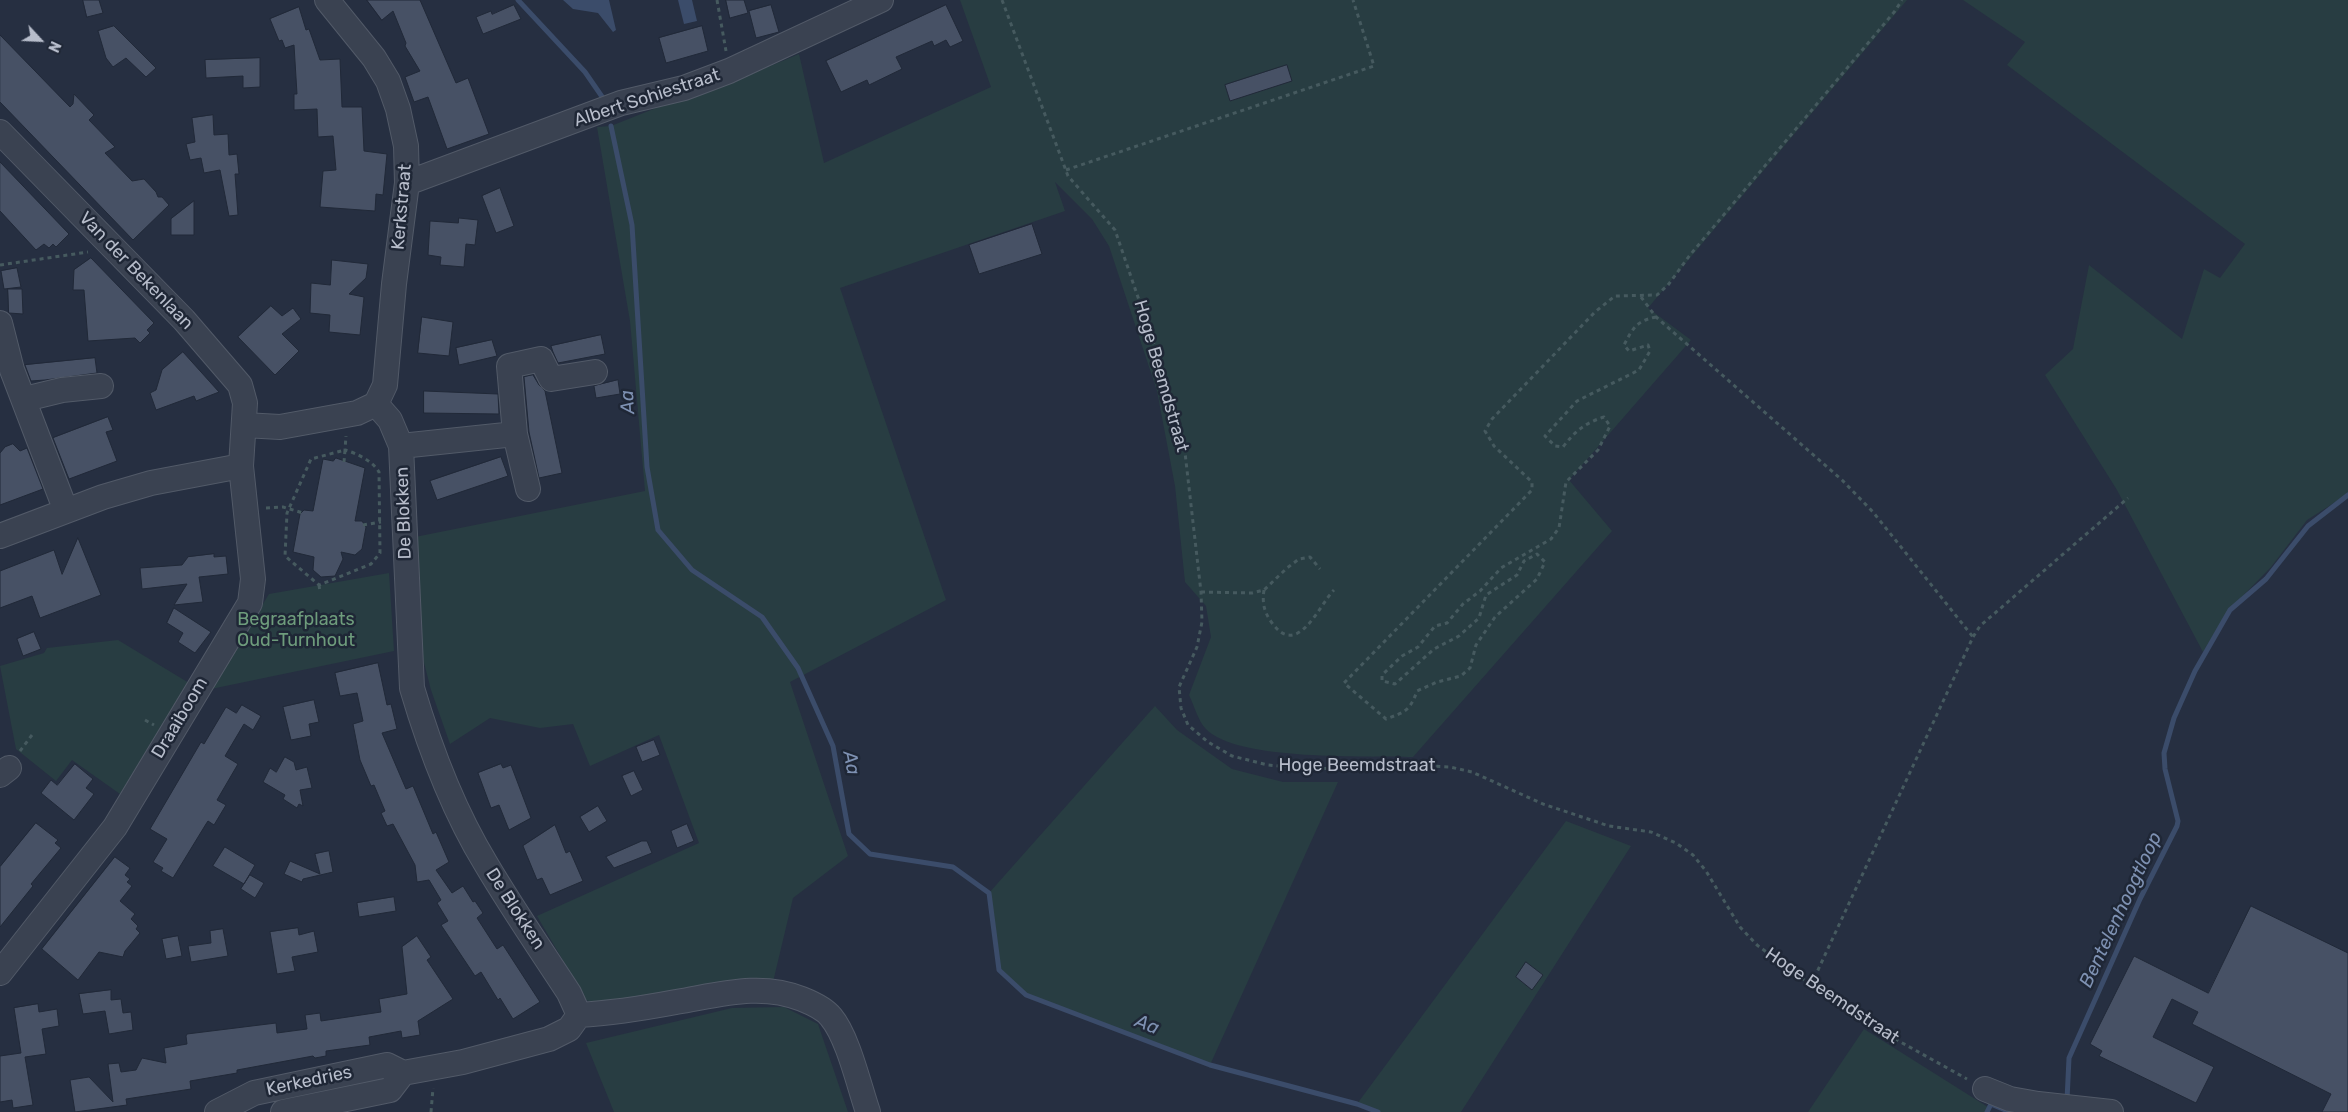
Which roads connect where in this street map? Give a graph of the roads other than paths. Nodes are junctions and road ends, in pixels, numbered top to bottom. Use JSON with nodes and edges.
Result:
{"nodes":[{"id":1,"x":326,"y":0,"type":"edge"},
{"id":2,"x":881,"y":0,"type":"edge"},
{"id":3,"x":0,"y":132,"type":"edge"},
{"id":4,"x":407,"y":183,"type":"junction"},
{"id":5,"x":0,"y":323,"type":"edge"},
{"id":6,"x":595,"y":372,"type":"dead end"},
{"id":7,"x":101,"y":386,"type":"dead end"},
{"id":8,"x":25,"y":399,"type":"junction"},
{"id":9,"x":376,"y":404,"type":"junction"},
{"id":10,"x":244,"y":425,"type":"junction"},
{"id":11,"x":515,"y":434,"type":"junction"},
{"id":12,"x":401,"y":446,"type":"junction"},
{"id":13,"x":240,"y":466,"type":"junction"},
{"id":14,"x":528,"y":489,"type":"dead end"},
{"id":15,"x":66,"y":511,"type":"junction"},
{"id":16,"x":0,"y":536,"type":"edge"},
{"id":17,"x":0,"y":973,"type":"edge"},
{"id":18,"x":579,"y":1015,"type":"junction"},
{"id":19,"x":403,"y":1073,"type":"junction"},
{"id":20,"x":1985,"y":1089,"type":"road end"},
{"id":21,"x":218,"y":1112,"type":"edge"},
{"id":22,"x":283,"y":1112,"type":"edge"},
{"id":23,"x":868,"y":1112,"type":"edge"},
{"id":24,"x":2111,"y":1112,"type":"edge"}],
"edges":[{"from":1,"to":4,"type":"street","name":"Kerkstraat"},
{"from":2,"to":4,"type":"street","name":"Albert Sohiestraat"},
{"from":3,"to":10,"type":"street","name":"Van der Bekenlaan"},
{"from":4,"to":9,"type":"street","name":"Kerkstraat"},
{"from":5,"to":8,"type":"street"},
{"from":6,"to":11,"type":"street"},
{"from":7,"to":8,"type":"street"},
{"from":8,"to":15,"type":"street"},
{"from":9,"to":10,"type":"street"},
{"from":9,"to":12,"type":"street"},
{"from":10,"to":13,"type":"street","name":"Draaiboom"},
{"from":11,"to":12,"type":"street"},
{"from":11,"to":14,"type":"street"},
{"from":12,"to":18,"type":"street","name":"De Blokken"},
{"from":13,"to":15,"type":"street"},
{"from":13,"to":17,"type":"street","name":"Draaiboom"},
{"from":15,"to":16,"type":"street"},
{"from":18,"to":19,"type":"street","name":"Kerkedries"},
{"from":18,"to":23,"type":"street"},
{"from":19,"to":21,"type":"street","name":"Kerkedries"},
{"from":19,"to":22,"type":"street","name":"Kerkedries"},
{"from":20,"to":24,"type":"street"}]}
